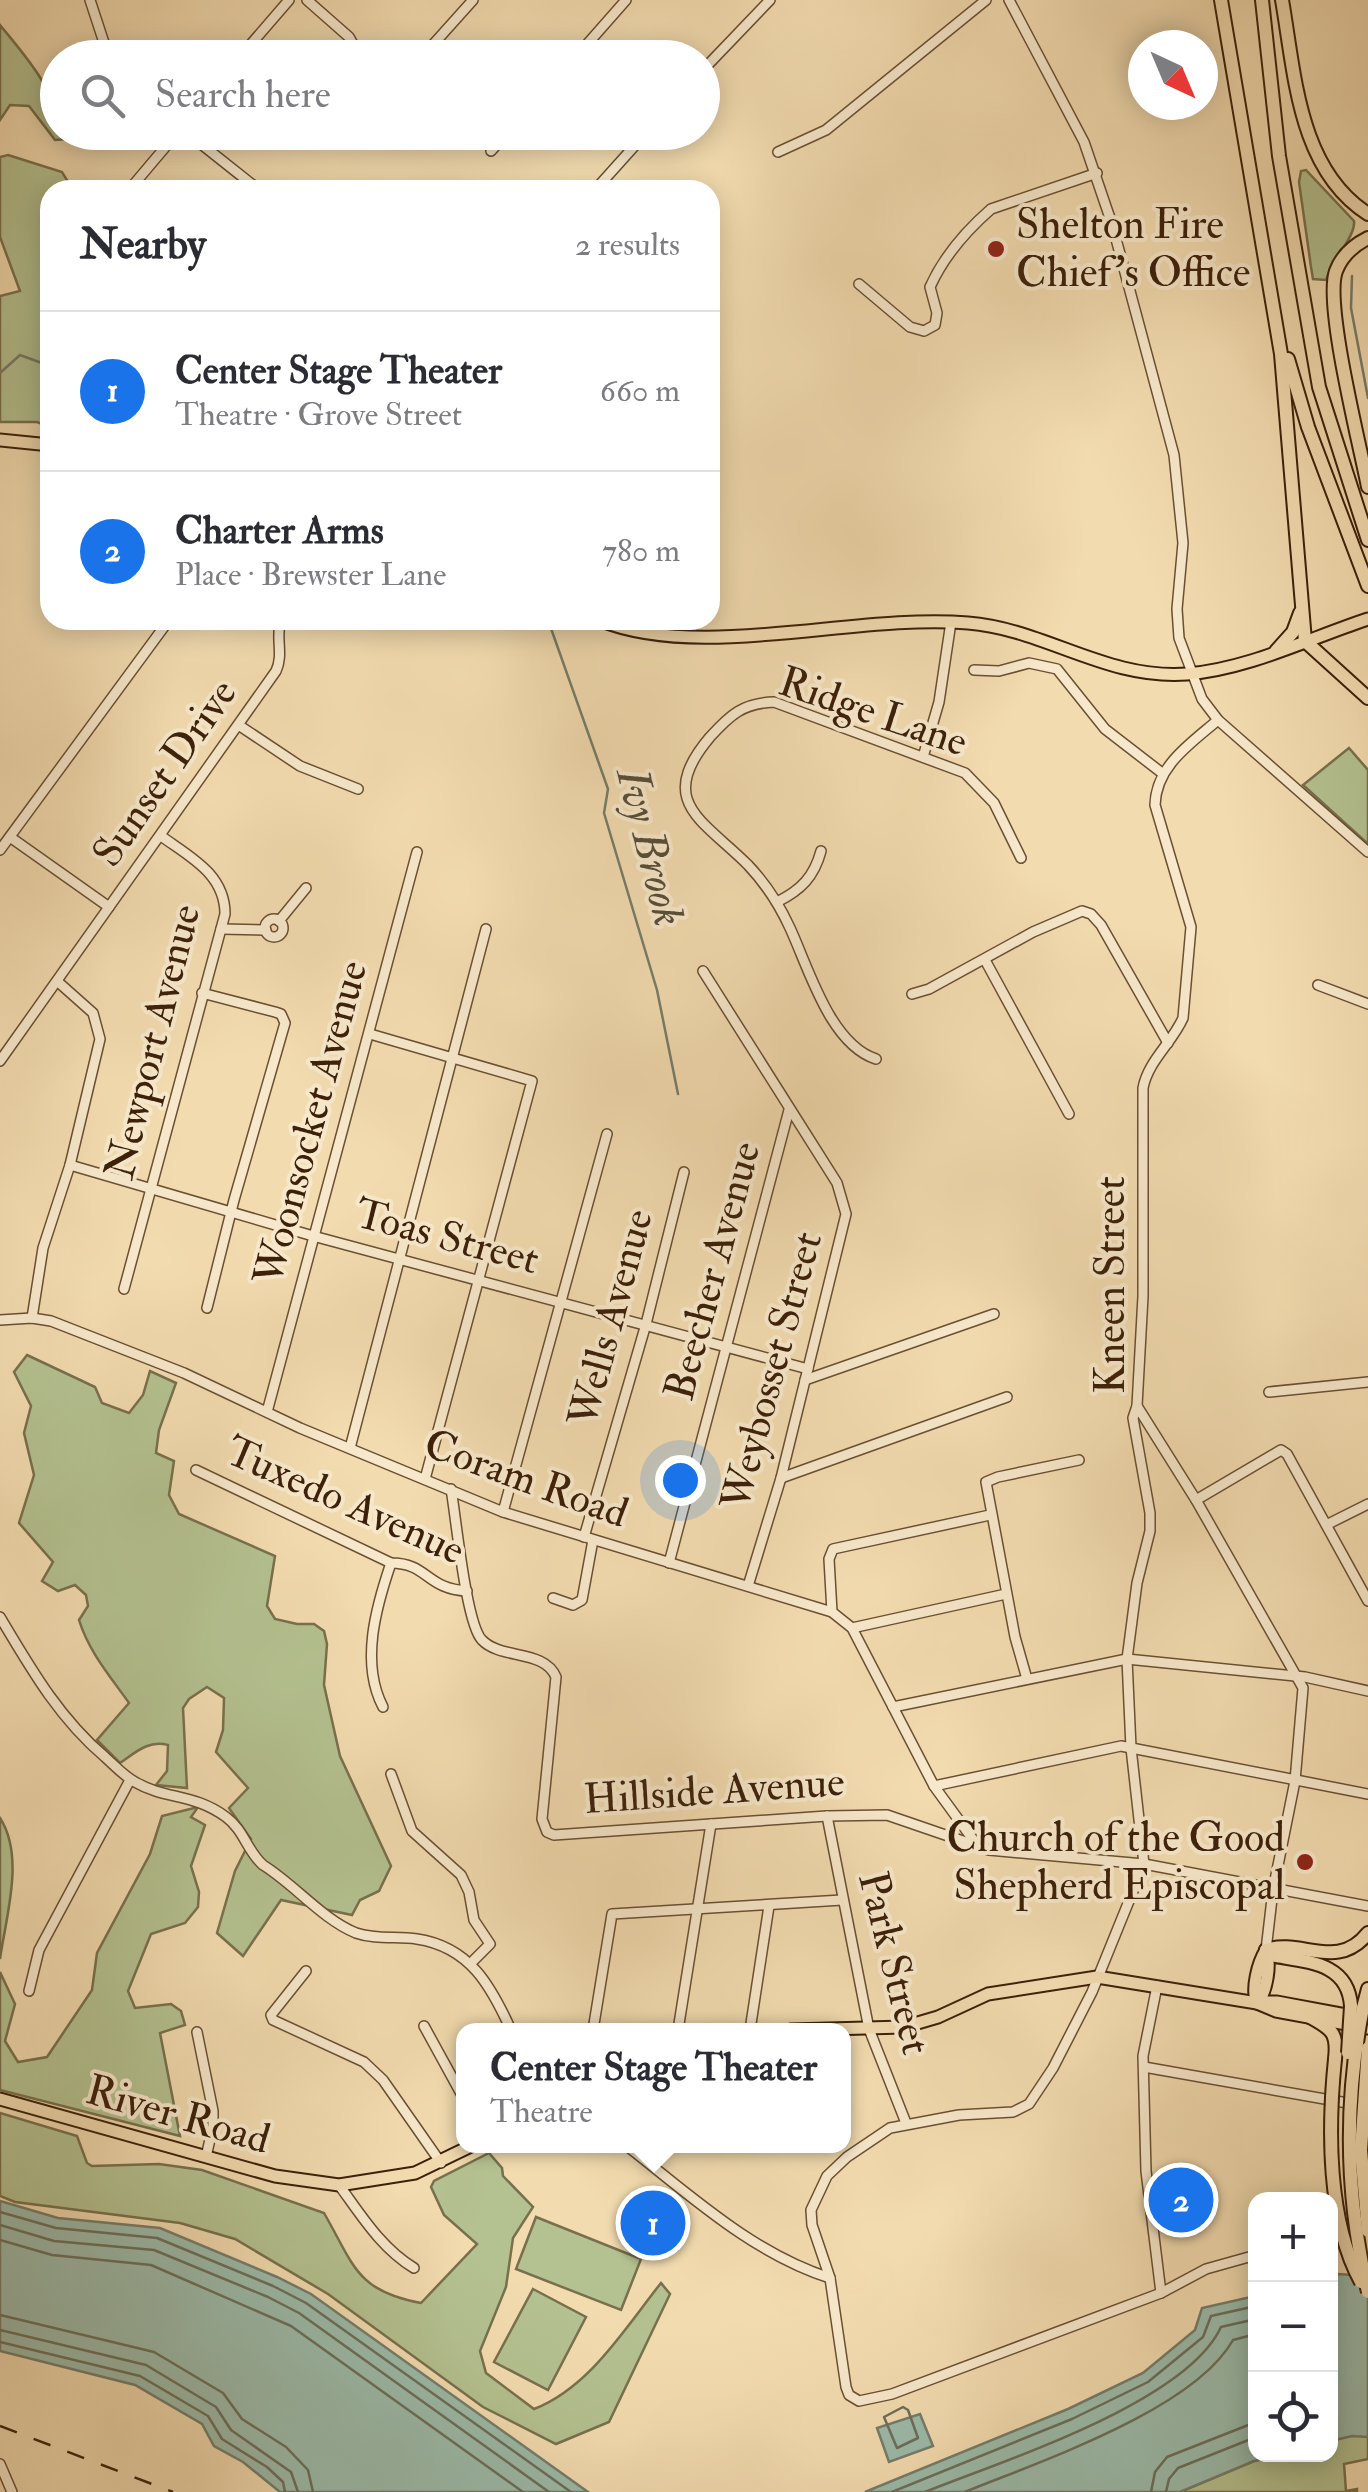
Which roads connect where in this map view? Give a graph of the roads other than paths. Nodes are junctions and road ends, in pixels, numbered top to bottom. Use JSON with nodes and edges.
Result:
{"nodes":[{"id":1,"x":90,"y":0,"type":"edge"},
{"id":2,"x":290,"y":0,"type":"edge"},
{"id":3,"x":307,"y":0,"type":"edge"},
{"id":4,"x":472,"y":0,"type":"edge"},
{"id":5,"x":626,"y":0,"type":"edge"},
{"id":6,"x":770,"y":0,"type":"edge"},
{"id":7,"x":986,"y":0,"type":"edge"},
{"id":8,"x":1009,"y":0,"type":"edge"},
{"id":9,"x":1221,"y":0,"type":"edge"},
{"id":10,"x":1262,"y":0,"type":"edge"},
{"id":11,"x":1282,"y":0,"type":"edge"},
{"id":12,"x":103,"y":40,"type":"edge"},
{"id":13,"x":255,"y":40,"type":"edge"},
{"id":14,"x":351,"y":40,"type":"edge"},
{"id":15,"x":436,"y":40,"type":"edge"},
{"id":16,"x":591,"y":40,"type":"edge"},
{"id":17,"x":720,"y":51,"type":"edge"},
{"id":18,"x":163,"y":150,"type":"edge"},
{"id":19,"x":209,"y":150,"type":"edge"},
{"id":20,"x":631,"y":150,"type":"edge"},
{"id":21,"x":778,"y":152,"type":"dead end"},
{"id":22,"x":1097,"y":173,"type":"junction"},
{"id":23,"x":137,"y":180,"type":"edge"},
{"id":24,"x":246,"y":180,"type":"edge"},
{"id":25,"x":604,"y":180,"type":"edge"},
{"id":26,"x":1368,"y":214,"type":"edge"},
{"id":27,"x":1368,"y":238,"type":"edge"},
{"id":28,"x":859,"y":284,"type":"dead end"},
{"id":29,"x":1268,"y":284,"type":"junction"},
{"id":30,"x":0,"y":440,"type":"edge"},
{"id":31,"x":40,"y":444,"type":"edge"},
{"id":32,"x":1368,"y":487,"type":"edge"},
{"id":33,"x":1368,"y":540,"type":"edge"},
{"id":34,"x":1368,"y":586,"type":"edge"},
{"id":35,"x":1302,"y":606,"type":"junction"},
{"id":36,"x":1368,"y":619,"type":"edge"},
{"id":37,"x":951,"y":622,"type":"junction"},
{"id":38,"x":162,"y":630,"type":"edge"},
{"id":39,"x":277,"y":630,"type":"edge"},
{"id":40,"x":638,"y":630,"type":"edge"},
{"id":41,"x":1305,"y":641,"type":"junction"},
{"id":42,"x":1276,"y":651,"type":"junction"},
{"id":43,"x":974,"y":670,"type":"dead end"},
{"id":44,"x":1191,"y":674,"type":"junction"},
{"id":45,"x":1368,"y":698,"type":"edge"},
{"id":46,"x":1218,"y":720,"type":"junction"},
{"id":47,"x":240,"y":726,"type":"junction"},
{"id":48,"x":922,"y":757,"type":"junction"},
{"id":49,"x":1162,"y":773,"type":"junction"},
{"id":50,"x":358,"y":789,"type":"dead end"},
{"id":51,"x":10,"y":836,"type":"junction"},
{"id":52,"x":161,"y":836,"type":"junction"},
{"id":53,"x":0,"y":850,"type":"edge"},
{"id":54,"x":822,"y":851,"type":"dead end"},
{"id":55,"x":417,"y":852,"type":"dead end"},
{"id":56,"x":1368,"y":852,"type":"edge"},
{"id":57,"x":1021,"y":858,"type":"dead end"},
{"id":58,"x":306,"y":888,"type":"dead end"},
{"id":59,"x":778,"y":902,"type":"junction"},
{"id":60,"x":110,"y":907,"type":"junction"},
{"id":61,"x":222,"y":928,"type":"junction"},
{"id":62,"x":486,"y":929,"type":"dead end"},
{"id":63,"x":985,"y":960,"type":"junction"},
{"id":64,"x":704,"y":971,"type":"dead end"},
{"id":65,"x":57,"y":980,"type":"junction"},
{"id":66,"x":1318,"y":985,"type":"dead end"},
{"id":67,"x":202,"y":993,"type":"junction"},
{"id":68,"x":912,"y":994,"type":"dead end"},
{"id":69,"x":1368,"y":1004,"type":"edge"},
{"id":70,"x":370,"y":1034,"type":"junction"},
{"id":71,"x":1168,"y":1044,"type":"junction"},
{"id":72,"x":453,"y":1057,"type":"junction"},
{"id":73,"x":876,"y":1058,"type":"dead end"},
{"id":74,"x":0,"y":1062,"type":"edge"},
{"id":75,"x":789,"y":1110,"type":"junction"},
{"id":76,"x":1069,"y":1114,"type":"dead end"},
{"id":77,"x":608,"y":1134,"type":"dead end"},
{"id":78,"x":70,"y":1165,"type":"junction"},
{"id":79,"x":684,"y":1172,"type":"dead end"},
{"id":80,"x":151,"y":1189,"type":"junction"},
{"id":81,"x":233,"y":1212,"type":"junction"},
{"id":82,"x":313,"y":1236,"type":"junction"},
{"id":83,"x":398,"y":1258,"type":"junction"},
{"id":84,"x":480,"y":1279,"type":"junction"},
{"id":85,"x":124,"y":1289,"type":"dead end"},
{"id":86,"x":561,"y":1301,"type":"junction"},
{"id":87,"x":208,"y":1308,"type":"dead end"},
{"id":88,"x":994,"y":1314,"type":"dead end"},
{"id":89,"x":32,"y":1318,"type":"junction"},
{"id":90,"x":0,"y":1320,"type":"edge"},
{"id":91,"x":646,"y":1324,"type":"junction"},
{"id":92,"x":727,"y":1346,"type":"junction"},
{"id":93,"x":807,"y":1374,"type":"junction"},
{"id":94,"x":1368,"y":1382,"type":"edge"},
{"id":95,"x":1269,"y":1392,"type":"dead end"},
{"id":96,"x":1007,"y":1397,"type":"dead end"},
{"id":97,"x":1137,"y":1406,"type":"junction"},
{"id":98,"x":267,"y":1412,"type":"junction"},
{"id":99,"x":350,"y":1448,"type":"junction"},
{"id":100,"x":1079,"y":1460,"type":"dead end"},
{"id":101,"x":196,"y":1470,"type":"dead end"},
{"id":102,"x":781,"y":1478,"type":"junction"},
{"id":103,"x":425,"y":1479,"type":"junction"},
{"id":104,"x":451,"y":1489,"type":"junction"},
{"id":105,"x":1196,"y":1500,"type":"junction"},
{"id":106,"x":1368,"y":1504,"type":"edge"},
{"id":107,"x":502,"y":1512,"type":"junction"},
{"id":108,"x":990,"y":1515,"type":"junction"},
{"id":109,"x":1328,"y":1524,"type":"junction"},
{"id":110,"x":588,"y":1539,"type":"junction"},
{"id":111,"x":391,"y":1563,"type":"junction"},
{"id":112,"x":669,"y":1563,"type":"junction"},
{"id":113,"x":748,"y":1586,"type":"junction"},
{"id":114,"x":467,"y":1591,"type":"junction"},
{"id":115,"x":1006,"y":1594,"type":"junction"},
{"id":116,"x":553,"y":1598,"type":"dead end"},
{"id":117,"x":1368,"y":1601,"type":"edge"},
{"id":118,"x":832,"y":1612,"type":"junction"},
{"id":119,"x":0,"y":1617,"type":"edge"},
{"id":120,"x":852,"y":1628,"type":"junction"},
{"id":121,"x":1127,"y":1659,"type":"junction"},
{"id":122,"x":1297,"y":1677,"type":"junction"},
{"id":123,"x":1026,"y":1679,"type":"junction"},
{"id":124,"x":1368,"y":1691,"type":"edge"},
{"id":125,"x":383,"y":1707,"type":"dead end"},
{"id":126,"x":893,"y":1707,"type":"junction"},
{"id":127,"x":1131,"y":1748,"type":"junction"},
{"id":128,"x":391,"y":1774,"type":"dead end"},
{"id":129,"x":130,"y":1780,"type":"junction"},
{"id":130,"x":1295,"y":1781,"type":"junction"},
{"id":131,"x":934,"y":1786,"type":"junction"},
{"id":132,"x":1368,"y":1794,"type":"edge"},
{"id":133,"x":827,"y":1816,"type":"junction"},
{"id":134,"x":711,"y":1824,"type":"junction"},
{"id":135,"x":978,"y":1846,"type":"junction"},
{"id":136,"x":1144,"y":1864,"type":"junction"},
{"id":137,"x":1274,"y":1890,"type":"junction"},
{"id":138,"x":842,"y":1900,"type":"junction"},
{"id":139,"x":769,"y":1906,"type":"junction"},
{"id":140,"x":1368,"y":1906,"type":"edge"},
{"id":141,"x":698,"y":1909,"type":"junction"},
{"id":142,"x":1368,"y":1934,"type":"edge"},
{"id":143,"x":1266,"y":1950,"type":"junction"},
{"id":144,"x":472,"y":1963,"type":"junction"},
{"id":145,"x":306,"y":1971,"type":"dead end"},
{"id":146,"x":1098,"y":1977,"type":"junction"},
{"id":147,"x":1157,"y":1986,"type":"junction"},
{"id":148,"x":1368,"y":1989,"type":"edge"},
{"id":149,"x":29,"y":1991,"type":"dead end"},
{"id":150,"x":1257,"y":2003,"type":"junction"},
{"id":151,"x":1361,"y":2011,"type":"edge"},
{"id":152,"x":1310,"y":2018,"type":"junction"},
{"id":153,"x":508,"y":2023,"type":"edge"},
{"id":154,"x":594,"y":2023,"type":"edge"},
{"id":155,"x":679,"y":2023,"type":"edge"},
{"id":156,"x":751,"y":2023,"type":"edge"},
{"id":157,"x":424,"y":2026,"type":"dead end"},
{"id":158,"x":1368,"y":2028,"type":"edge"},
{"id":159,"x":851,"y":2029,"type":"edge"},
{"id":160,"x":869,"y":2029,"type":"junction"},
{"id":161,"x":198,"y":2032,"type":"dead end"},
{"id":162,"x":1368,"y":2048,"type":"edge"},
{"id":163,"x":1144,"y":2066,"type":"junction"},
{"id":164,"x":456,"y":2084,"type":"edge"},
{"id":165,"x":0,"y":2098,"type":"edge"},
{"id":166,"x":1368,"y":2108,"type":"edge"},
{"id":167,"x":906,"y":2122,"type":"junction"},
{"id":168,"x":459,"y":2153,"type":"edge"},
{"id":169,"x":636,"y":2153,"type":"edge"},
{"id":170,"x":206,"y":2157,"type":"junction"},
{"id":171,"x":441,"y":2163,"type":"junction"},
{"id":172,"x":339,"y":2186,"type":"junction"},
{"id":173,"x":1368,"y":2230,"type":"edge"},
{"id":174,"x":1338,"y":2236,"type":"edge"},
{"id":175,"x":1248,"y":2257,"type":"edge"},
{"id":176,"x":414,"y":2268,"type":"dead end"},
{"id":177,"x":830,"y":2278,"type":"junction"},
{"id":178,"x":1160,"y":2293,"type":"junction"},
{"id":179,"x":1368,"y":2294,"type":"edge"},
{"id":180,"x":0,"y":2464,"type":"edge"},
{"id":181,"x":12,"y":2492,"type":"edge"}],
"edges":[{"from":1,"to":12,"type":"street"},
{"from":2,"to":13,"type":"street"},
{"from":3,"to":14,"type":"street"},
{"from":4,"to":15,"type":"street"},
{"from":5,"to":16,"type":"street"},
{"from":6,"to":17,"type":"street"},
{"from":7,"to":21,"type":"street"},
{"from":8,"to":22,"type":"street"},
{"from":9,"to":29,"type":"highway"},
{"from":10,"to":33,"type":"highway"},
{"from":11,"to":26,"type":"highway"},
{"from":18,"to":23,"type":"street"},
{"from":19,"to":24,"type":"street"},
{"from":20,"to":25,"type":"street"},
{"from":22,"to":28,"type":"street"},
{"from":22,"to":44,"type":"street"},
{"from":27,"to":32,"type":"highway"},
{"from":29,"to":34,"type":"highway"},
{"from":29,"to":35,"type":"highway"},
{"from":30,"to":31,"type":"main road"},
{"from":35,"to":41,"type":"highway"},
{"from":35,"to":42,"type":"highway"},
{"from":36,"to":41,"type":"main road"},
{"from":37,"to":40,"type":"main road"},
{"from":37,"to":44,"type":"main road"},
{"from":37,"to":48,"type":"street"},
{"from":38,"to":51,"type":"street"},
{"from":39,"to":47,"type":"street","name":"Sunset Drive"},
{"from":41,"to":42,"type":"main road"},
{"from":41,"to":45,"type":"highway"},
{"from":42,"to":44,"type":"main road"},
{"from":43,"to":49,"type":"street"},
{"from":44,"to":46,"type":"street"},
{"from":46,"to":49,"type":"street"},
{"from":46,"to":56,"type":"street"},
{"from":47,"to":50,"type":"street"},
{"from":47,"to":52,"type":"street","name":"Sunset Drive"},
{"from":48,"to":57,"type":"street","name":"Ridge Lane"},
{"from":48,"to":59,"type":"street","name":"Ridge Lane"},
{"from":49,"to":71,"type":"street","name":"Kneen Street"},
{"from":51,"to":53,"type":"street"},
{"from":51,"to":60,"type":"street","name":"Sunset Drive"},
{"from":52,"to":60,"type":"street","name":"Sunset Drive"},
{"from":52,"to":61,"type":"street","name":"Newport Avenue"},
{"from":54,"to":59,"type":"street"},
{"from":55,"to":70,"type":"street","name":"Woonsocket Avenue"},
{"from":58,"to":61,"type":"street"},
{"from":59,"to":73,"type":"street","name":"Ridge Lane"},
{"from":60,"to":65,"type":"street","name":"Sunset Drive"},
{"from":61,"to":67,"type":"street","name":"Newport Avenue"},
{"from":62,"to":72,"type":"street"},
{"from":63,"to":68,"type":"street"},
{"from":63,"to":71,"type":"street"},
{"from":63,"to":76,"type":"street"},
{"from":64,"to":75,"type":"street","name":"Weybosset Street"},
{"from":65,"to":74,"type":"street","name":"Sunset Drive"},
{"from":65,"to":78,"type":"street"},
{"from":66,"to":69,"type":"street"},
{"from":67,"to":80,"type":"street","name":"Newport Avenue"},
{"from":67,"to":81,"type":"street"},
{"from":70,"to":72,"type":"street"},
{"from":70,"to":82,"type":"street","name":"Woonsocket Avenue"},
{"from":71,"to":97,"type":"street","name":"Kneen Street"},
{"from":72,"to":83,"type":"street"},
{"from":72,"to":84,"type":"street"},
{"from":75,"to":92,"type":"street","name":"Beecher Avenue"},
{"from":75,"to":93,"type":"street","name":"Weybosset Street"},
{"from":77,"to":86,"type":"street"},
{"from":78,"to":80,"type":"street","name":"Toas Street"},
{"from":78,"to":89,"type":"street"},
{"from":79,"to":91,"type":"street","name":"Wells Avenue"},
{"from":80,"to":81,"type":"street","name":"Toas Street"},
{"from":80,"to":85,"type":"street","name":"Newport Avenue"},
{"from":81,"to":82,"type":"street","name":"Toas Street"},
{"from":81,"to":87,"type":"street"},
{"from":82,"to":83,"type":"street","name":"Toas Street"},
{"from":82,"to":98,"type":"street","name":"Woonsocket Avenue"},
{"from":83,"to":84,"type":"street","name":"Toas Street"},
{"from":83,"to":99,"type":"street"},
{"from":84,"to":86,"type":"street","name":"Toas Street"},
{"from":84,"to":103,"type":"street"},
{"from":86,"to":91,"type":"street","name":"Toas Street"},
{"from":86,"to":107,"type":"street"},
{"from":88,"to":93,"type":"street"},
{"from":89,"to":90,"type":"street","name":"Coram Road"},
{"from":89,"to":98,"type":"street","name":"Coram Road"},
{"from":91,"to":92,"type":"street","name":"Toas Street"},
{"from":91,"to":110,"type":"street","name":"Wells Avenue"},
{"from":92,"to":93,"type":"street","name":"Toas Street"},
{"from":92,"to":112,"type":"street","name":"Beecher Avenue"},
{"from":93,"to":102,"type":"street","name":"Weybosset Street"},
{"from":94,"to":95,"type":"street"},
{"from":96,"to":102,"type":"street"},
{"from":97,"to":105,"type":"street","name":"Kneen Street"},
{"from":97,"to":121,"type":"street"},
{"from":98,"to":99,"type":"street","name":"Coram Road"},
{"from":99,"to":103,"type":"street","name":"Coram Road"},
{"from":100,"to":108,"type":"street"},
{"from":101,"to":111,"type":"street","name":"Tuxedo Avenue"},
{"from":102,"to":113,"type":"street","name":"Weybosset Street"},
{"from":103,"to":104,"type":"street","name":"Coram Road"},
{"from":104,"to":107,"type":"street","name":"Coram Road"},
{"from":104,"to":114,"type":"street","name":"Hillside Avenue"},
{"from":105,"to":109,"type":"street"},
{"from":105,"to":122,"type":"street","name":"Kneen Street"},
{"from":106,"to":109,"type":"street"},
{"from":107,"to":110,"type":"street","name":"Coram Road"},
{"from":108,"to":115,"type":"street"},
{"from":108,"to":118,"type":"street"},
{"from":109,"to":117,"type":"street"},
{"from":110,"to":112,"type":"street","name":"Coram Road"},
{"from":110,"to":116,"type":"street","name":"Wells Avenue"},
{"from":111,"to":114,"type":"street","name":"Tuxedo Avenue"},
{"from":111,"to":125,"type":"street"},
{"from":112,"to":113,"type":"street","name":"Coram Road"},
{"from":113,"to":118,"type":"street","name":"Coram Road"},
{"from":114,"to":134,"type":"street","name":"Hillside Avenue"},
{"from":115,"to":120,"type":"street"},
{"from":115,"to":123,"type":"street"},
{"from":118,"to":120,"type":"street","name":"Coram Road"},
{"from":119,"to":129,"type":"street"},
{"from":120,"to":126,"type":"street","name":"Coram Road"},
{"from":121,"to":122,"type":"street"},
{"from":121,"to":123,"type":"street"},
{"from":121,"to":127,"type":"street"},
{"from":122,"to":124,"type":"street"},
{"from":122,"to":130,"type":"street","name":"Kneen Street"},
{"from":123,"to":126,"type":"street"},
{"from":126,"to":131,"type":"street","name":"Coram Road"},
{"from":127,"to":130,"type":"street"},
{"from":127,"to":131,"type":"street"},
{"from":127,"to":136,"type":"street"},
{"from":128,"to":144,"type":"street"},
{"from":129,"to":144,"type":"street"},
{"from":129,"to":149,"type":"street"},
{"from":130,"to":132,"type":"street"},
{"from":130,"to":137,"type":"street","name":"Kneen Street"},
{"from":131,"to":135,"type":"street","name":"Coram Road"},
{"from":133,"to":134,"type":"street","name":"Hillside Avenue"},
{"from":133,"to":135,"type":"street","name":"Hillside Avenue"},
{"from":133,"to":138,"type":"street","name":"Park Street"},
{"from":134,"to":141,"type":"street"},
{"from":135,"to":136,"type":"street","name":"Hillside Avenue"},
{"from":136,"to":137,"type":"street","name":"Hillside Avenue"},
{"from":136,"to":146,"type":"street"},
{"from":137,"to":140,"type":"street","name":"Hillside Avenue"},
{"from":137,"to":143,"type":"street","name":"Kneen Street"},
{"from":138,"to":139,"type":"street"},
{"from":138,"to":160,"type":"street","name":"Park Street"},
{"from":139,"to":141,"type":"street"},
{"from":139,"to":156,"type":"street"},
{"from":141,"to":154,"type":"street"},
{"from":141,"to":155,"type":"street"},
{"from":142,"to":143,"type":"highway"},
{"from":143,"to":150,"type":"main road","name":"Kneen Street"},
{"from":143,"to":151,"type":"highway"},
{"from":144,"to":153,"type":"street"},
{"from":145,"to":171,"type":"street"},
{"from":146,"to":147,"type":"main road"},
{"from":146,"to":160,"type":"main road"},
{"from":146,"to":167,"type":"street"},
{"from":147,"to":150,"type":"main road"},
{"from":147,"to":163,"type":"street"},
{"from":148,"to":151,"type":"highway"},
{"from":150,"to":151,"type":"main road"},
{"from":150,"to":152,"type":"main road"},
{"from":151,"to":179,"type":"highway","bridge":true},
{"from":152,"to":158,"type":"main road"},
{"from":152,"to":179,"type":"highway","bridge":true},
{"from":157,"to":164,"type":"street"},
{"from":159,"to":160,"type":"main road"},
{"from":160,"to":167,"type":"street","name":"Park Street"},
{"from":161,"to":170,"type":"street"},
{"from":162,"to":173,"type":"highway","bridge":true},
{"from":163,"to":166,"type":"street"},
{"from":163,"to":178,"type":"street"},
{"from":165,"to":170,"type":"main road","name":"River Road"},
{"from":167,"to":177,"type":"street"},
{"from":168,"to":171,"type":"main road","name":"River Road"},
{"from":169,"to":177,"type":"street"},
{"from":170,"to":172,"type":"main road","name":"River Road"},
{"from":171,"to":172,"type":"main road","name":"River Road"},
{"from":172,"to":176,"type":"street"},
{"from":173,"to":174,"type":"street"},
{"from":175,"to":178,"type":"street"},
{"from":177,"to":178,"type":"street"},
{"from":180,"to":181,"type":"street"}]}
